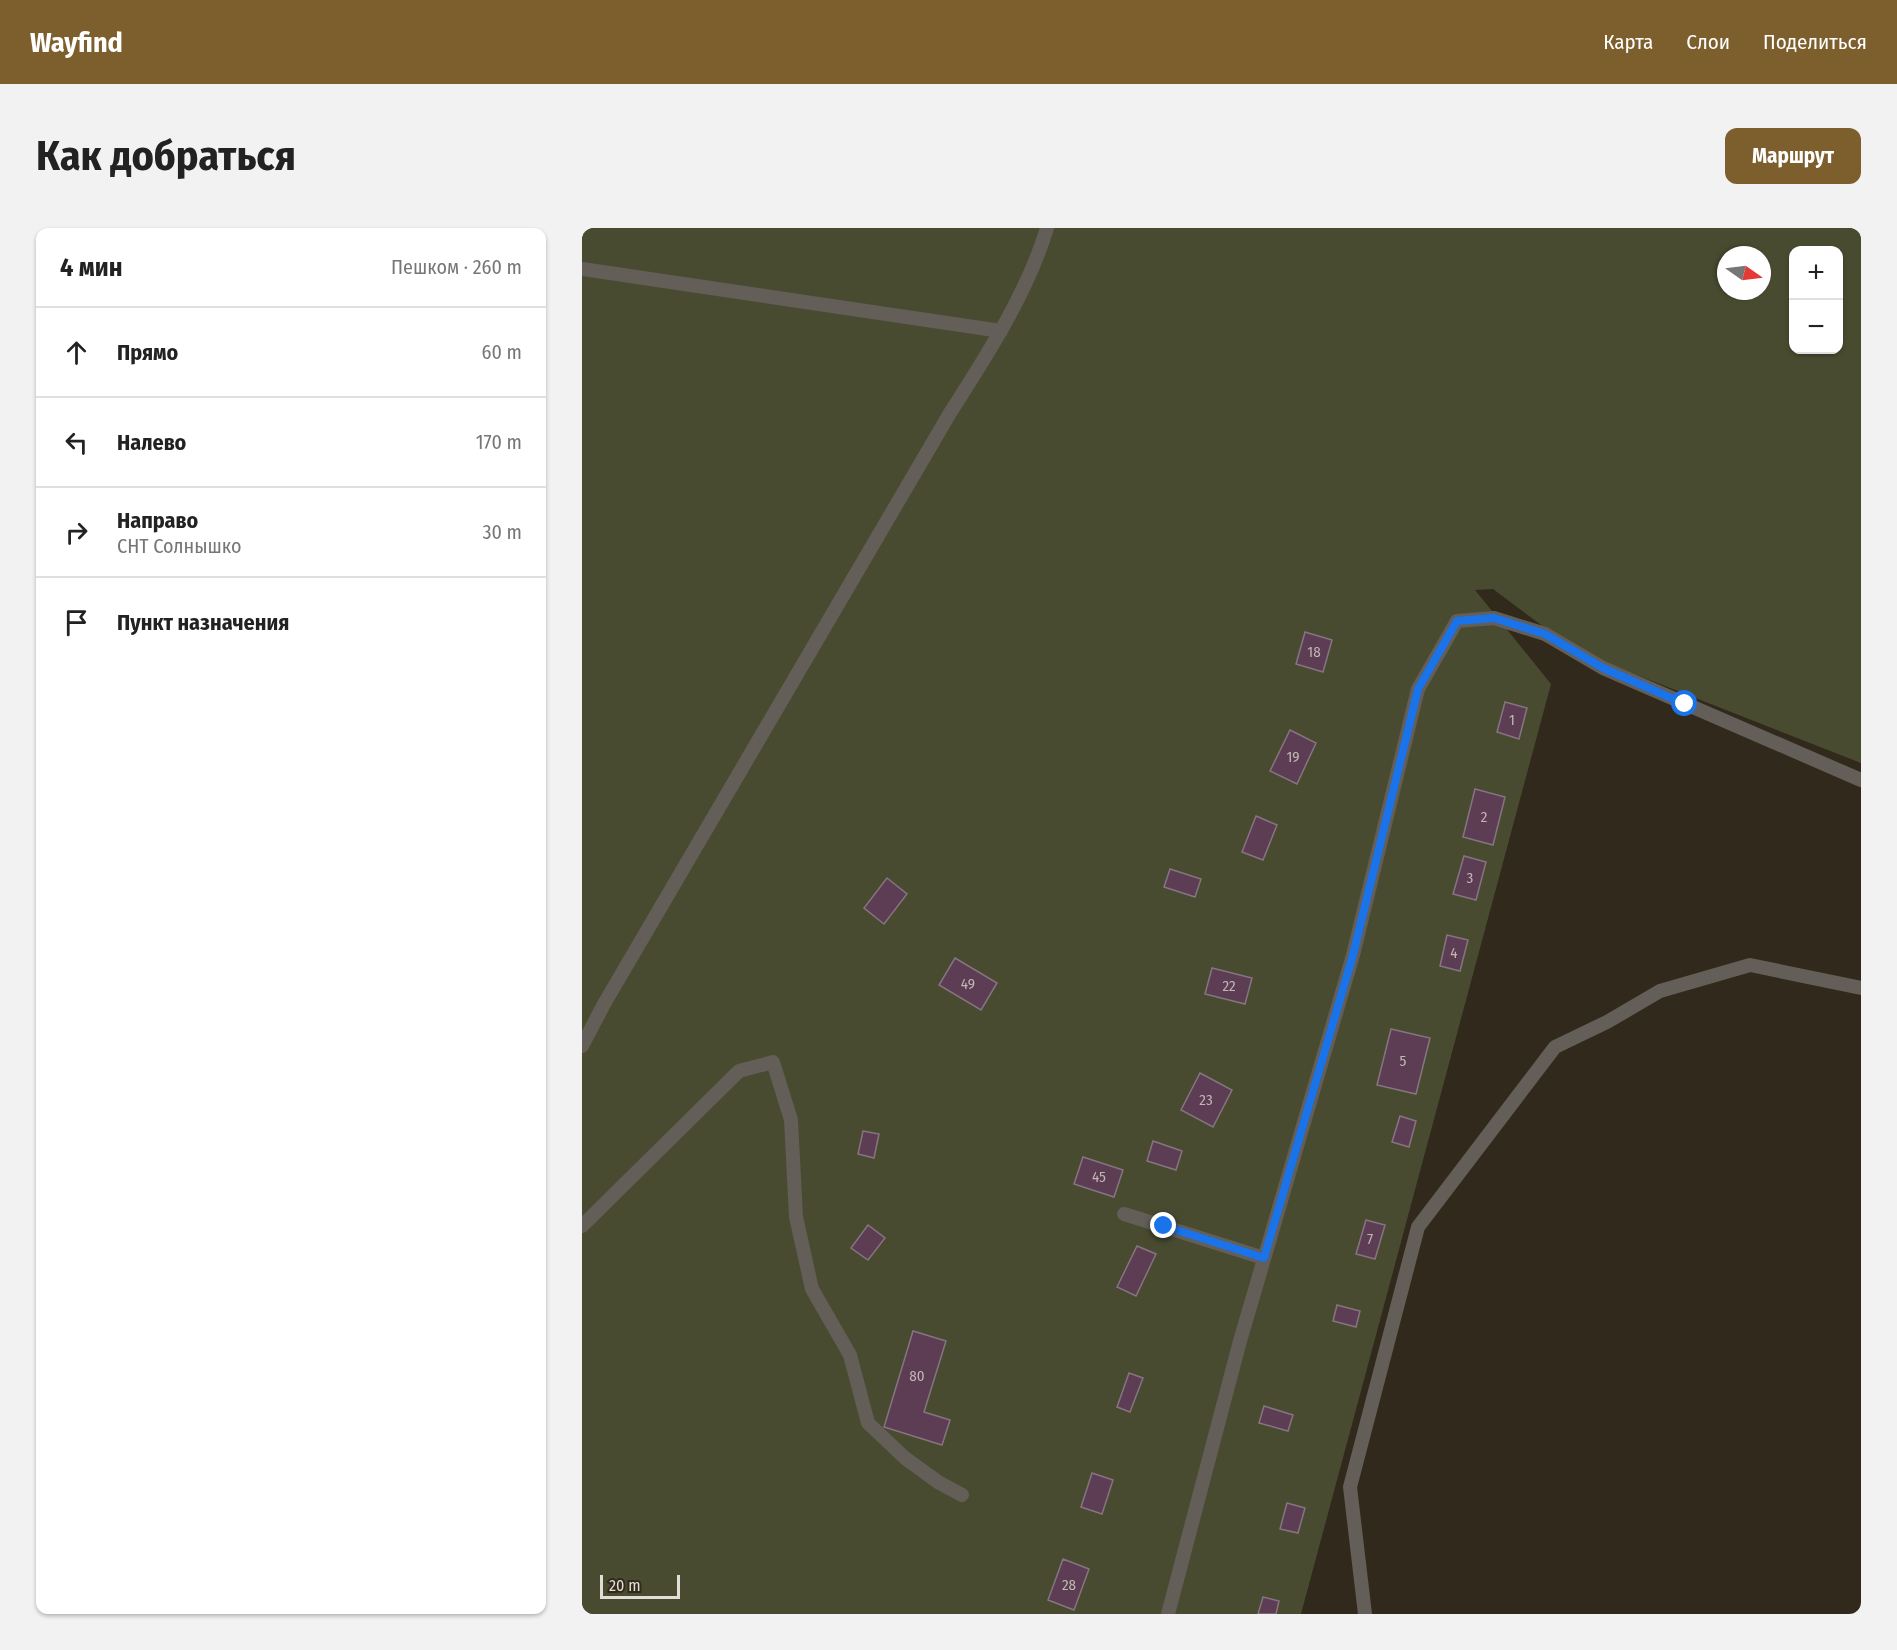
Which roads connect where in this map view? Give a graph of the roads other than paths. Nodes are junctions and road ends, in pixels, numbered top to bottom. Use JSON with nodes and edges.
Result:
{"nodes":[{"id":1,"x":1047,"y":228,"type":"edge"},
{"id":2,"x":582,"y":269,"type":"edge"},
{"id":3,"x":1001,"y":331,"type":"junction"},
{"id":4,"x":1861,"y":780,"type":"edge"},
{"id":5,"x":1861,"y":988,"type":"edge"},
{"id":6,"x":582,"y":1046,"type":"edge"},
{"id":7,"x":1124,"y":1214,"type":"dead end"},
{"id":8,"x":582,"y":1226,"type":"edge"},
{"id":9,"x":1264,"y":1258,"type":"junction"},
{"id":10,"x":962,"y":1495,"type":"dead end"},
{"id":11,"x":1168,"y":1614,"type":"edge"},
{"id":12,"x":1365,"y":1614,"type":"edge"}],
"edges":[{"from":1,"to":3,"type":"lane"},
{"from":2,"to":3,"type":"lane"},
{"from":3,"to":6,"type":"lane"},
{"from":4,"to":9,"type":"lane"},
{"from":5,"to":12,"type":"lane"},
{"from":7,"to":9,"type":"lane"},
{"from":8,"to":10,"type":"lane"},
{"from":9,"to":11,"type":"lane"}]}
